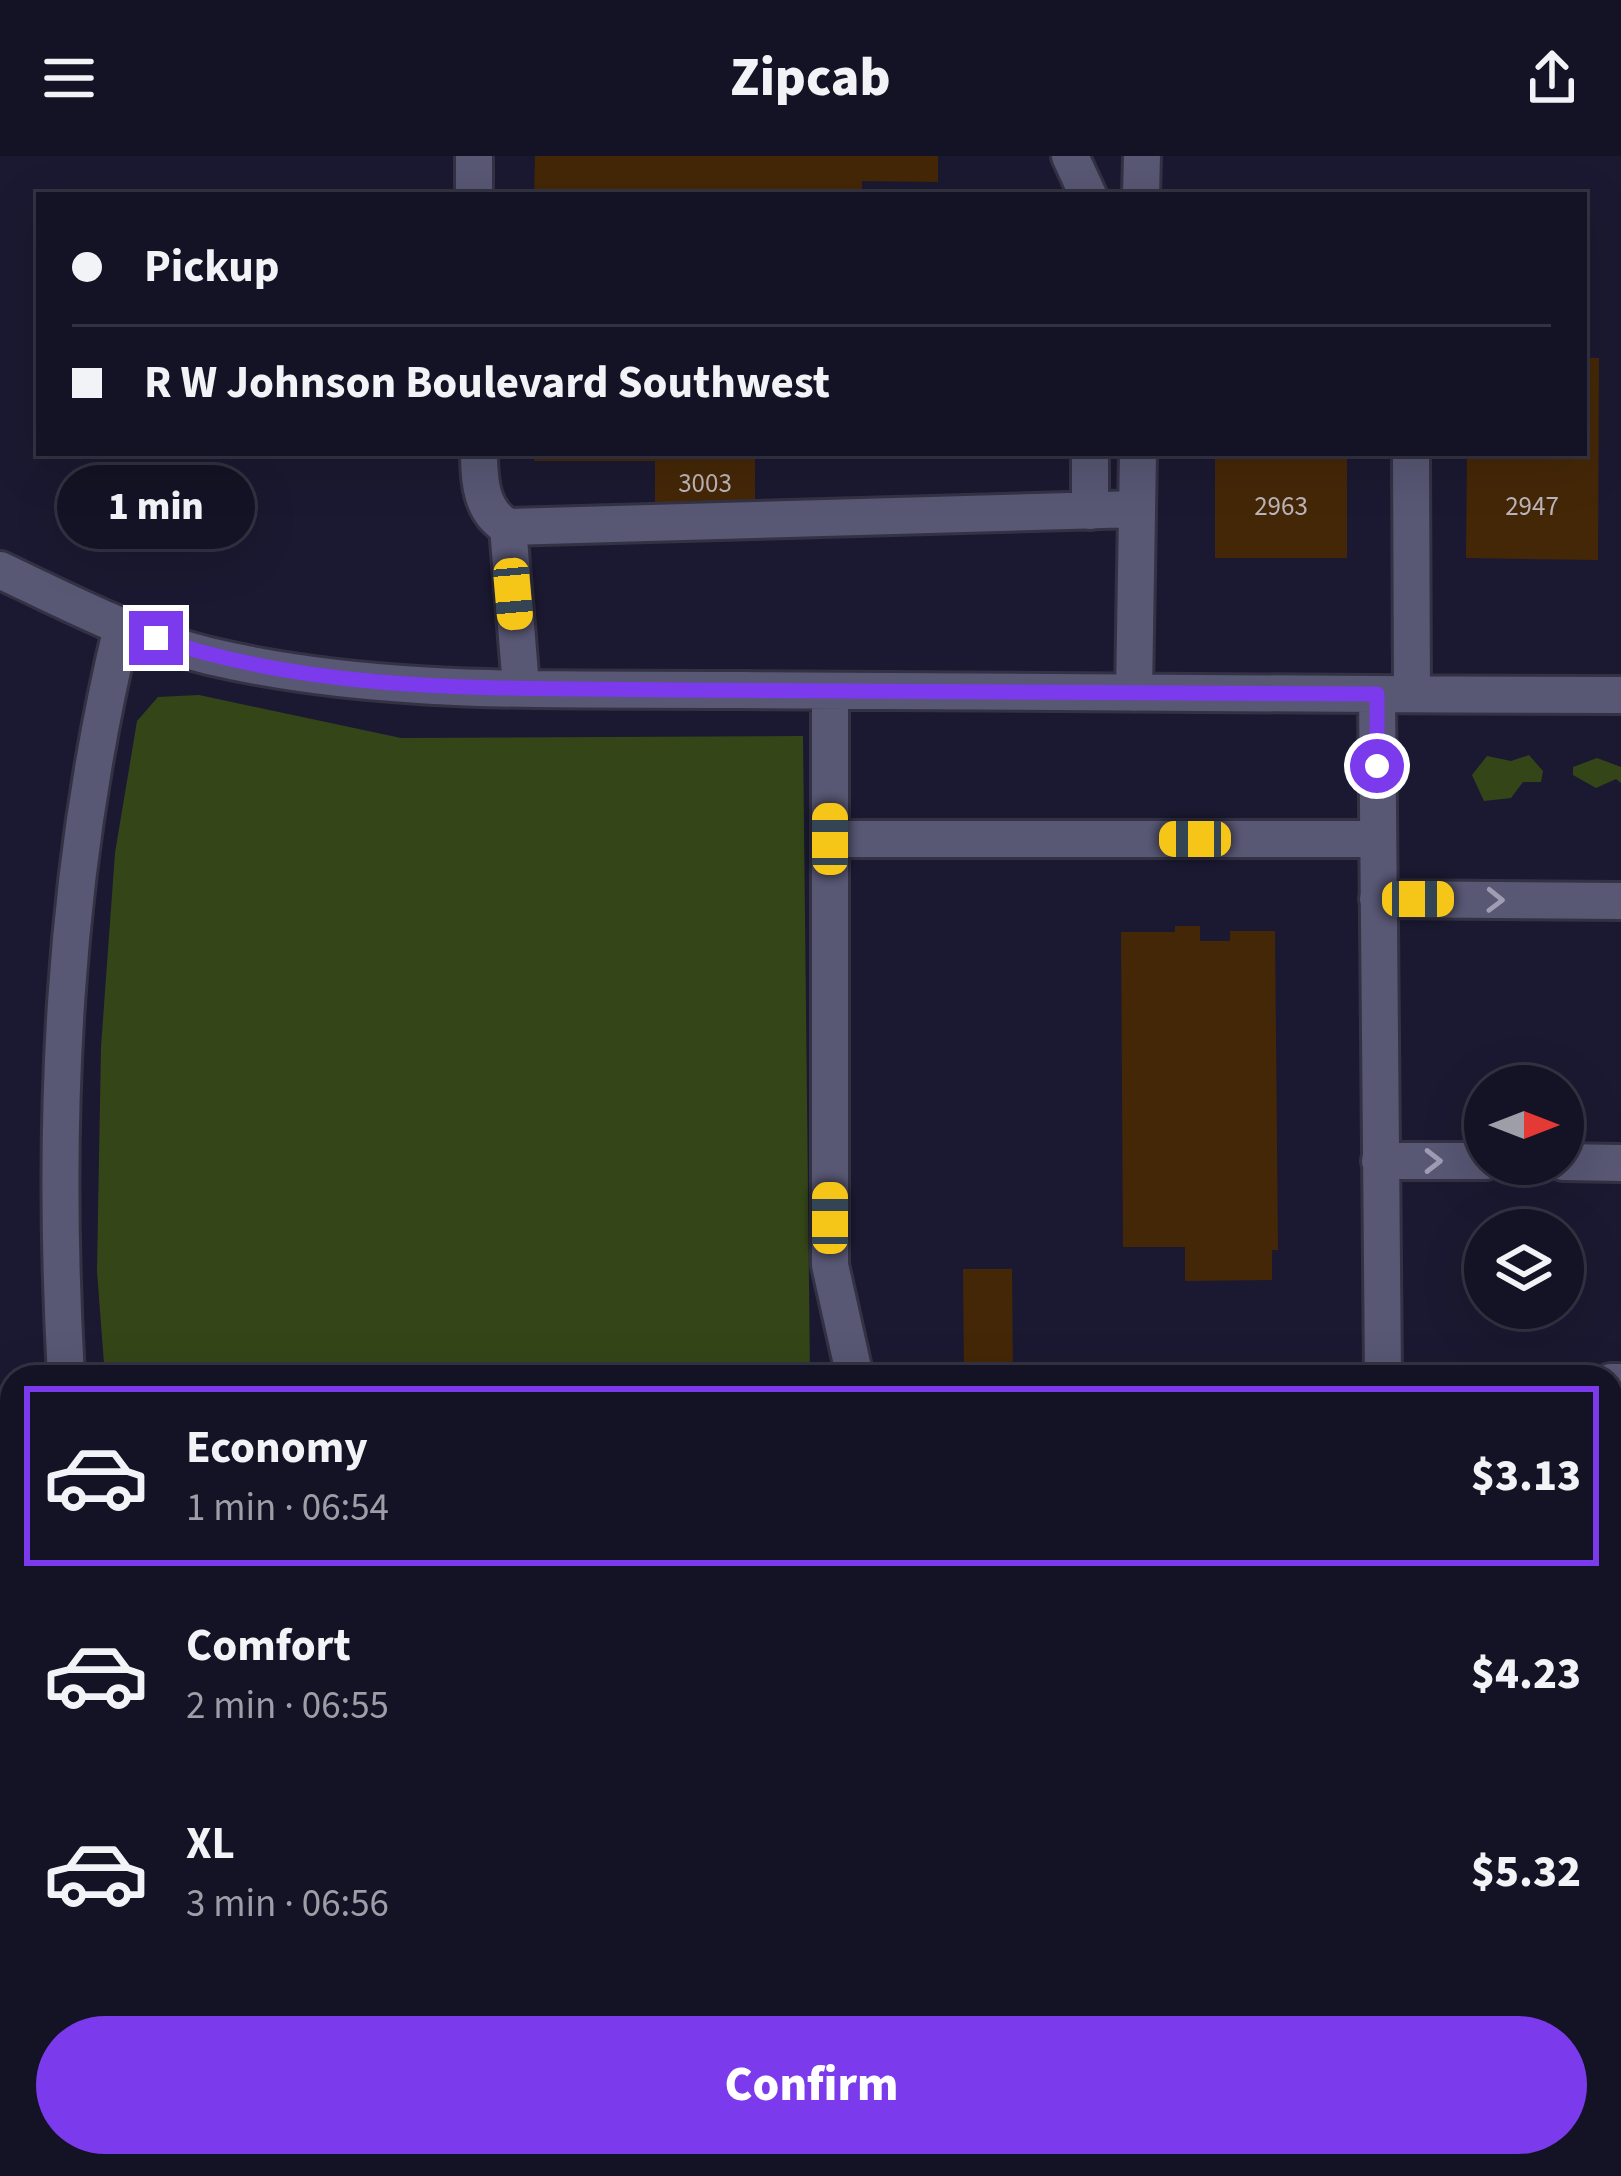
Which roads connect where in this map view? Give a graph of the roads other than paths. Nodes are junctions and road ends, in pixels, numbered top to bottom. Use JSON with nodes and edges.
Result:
{"nodes":[{"id":1,"x":473,"y":156,"type":"edge"},
{"id":2,"x":1070,"y":156,"type":"edge"},
{"id":3,"x":1142,"y":156,"type":"edge"},
{"id":4,"x":474,"y":192,"type":"edge"},
{"id":5,"x":1087,"y":192,"type":"edge"},
{"id":6,"x":1141,"y":192,"type":"edge"},
{"id":7,"x":479,"y":456,"type":"edge"},
{"id":8,"x":1090,"y":456,"type":"edge"},
{"id":9,"x":1138,"y":456,"type":"edge"},
{"id":10,"x":1411,"y":456,"type":"edge"},
{"id":11,"x":1137,"y":509,"type":"junction"},
{"id":12,"x":1090,"y":511,"type":"junction"},
{"id":13,"x":508,"y":527,"type":"junction"},
{"id":14,"x":0,"y":570,"type":"edge"},
{"id":15,"x":122,"y":627,"type":"junction"},
{"id":16,"x":521,"y":688,"type":"junction"},
{"id":17,"x":830,"y":692,"type":"junction"},
{"id":18,"x":1135,"y":693,"type":"junction"},
{"id":19,"x":1394,"y":694,"type":"junction"},
{"id":20,"x":1621,"y":694,"type":"edge"},
{"id":21,"x":830,"y":839,"type":"junction"},
{"id":22,"x":1376,"y":839,"type":"junction"},
{"id":23,"x":1378,"y":899,"type":"junction"},
{"id":24,"x":1621,"y":901,"type":"edge"},
{"id":25,"x":1381,"y":1161,"type":"junction"},
{"id":26,"x":1464,"y":1162,"type":"edge"},
{"id":27,"x":1584,"y":1162,"type":"edge"},
{"id":28,"x":1621,"y":1162,"type":"edge"},
{"id":29,"x":66,"y":1365,"type":"edge"},
{"id":30,"x":852,"y":1365,"type":"edge"},
{"id":31,"x":1383,"y":1365,"type":"edge"}],
"edges":[{"from":1,"to":4,"type":"street"},
{"from":2,"to":5,"type":"street"},
{"from":3,"to":6,"type":"street"},
{"from":7,"to":13,"type":"street"},
{"from":8,"to":12,"type":"street"},
{"from":9,"to":11,"type":"street"},
{"from":10,"to":19,"type":"street"},
{"from":11,"to":12,"type":"street"},
{"from":11,"to":18,"type":"street"},
{"from":12,"to":13,"type":"street"},
{"from":13,"to":16,"type":"street"},
{"from":14,"to":15,"type":"street"},
{"from":15,"to":16,"type":"street"},
{"from":15,"to":29,"type":"street"},
{"from":16,"to":17,"type":"street"},
{"from":17,"to":18,"type":"street"},
{"from":17,"to":21,"type":"street"},
{"from":18,"to":19,"type":"street"},
{"from":19,"to":20,"type":"street"},
{"from":19,"to":22,"type":"street"},
{"from":21,"to":22,"type":"street"},
{"from":21,"to":30,"type":"street"},
{"from":22,"to":23,"type":"street"},
{"from":23,"to":24,"type":"street","one_way":true},
{"from":23,"to":25,"type":"street"},
{"from":25,"to":26,"type":"street","one_way":true},
{"from":25,"to":31,"type":"street"},
{"from":27,"to":28,"type":"street"}]}
